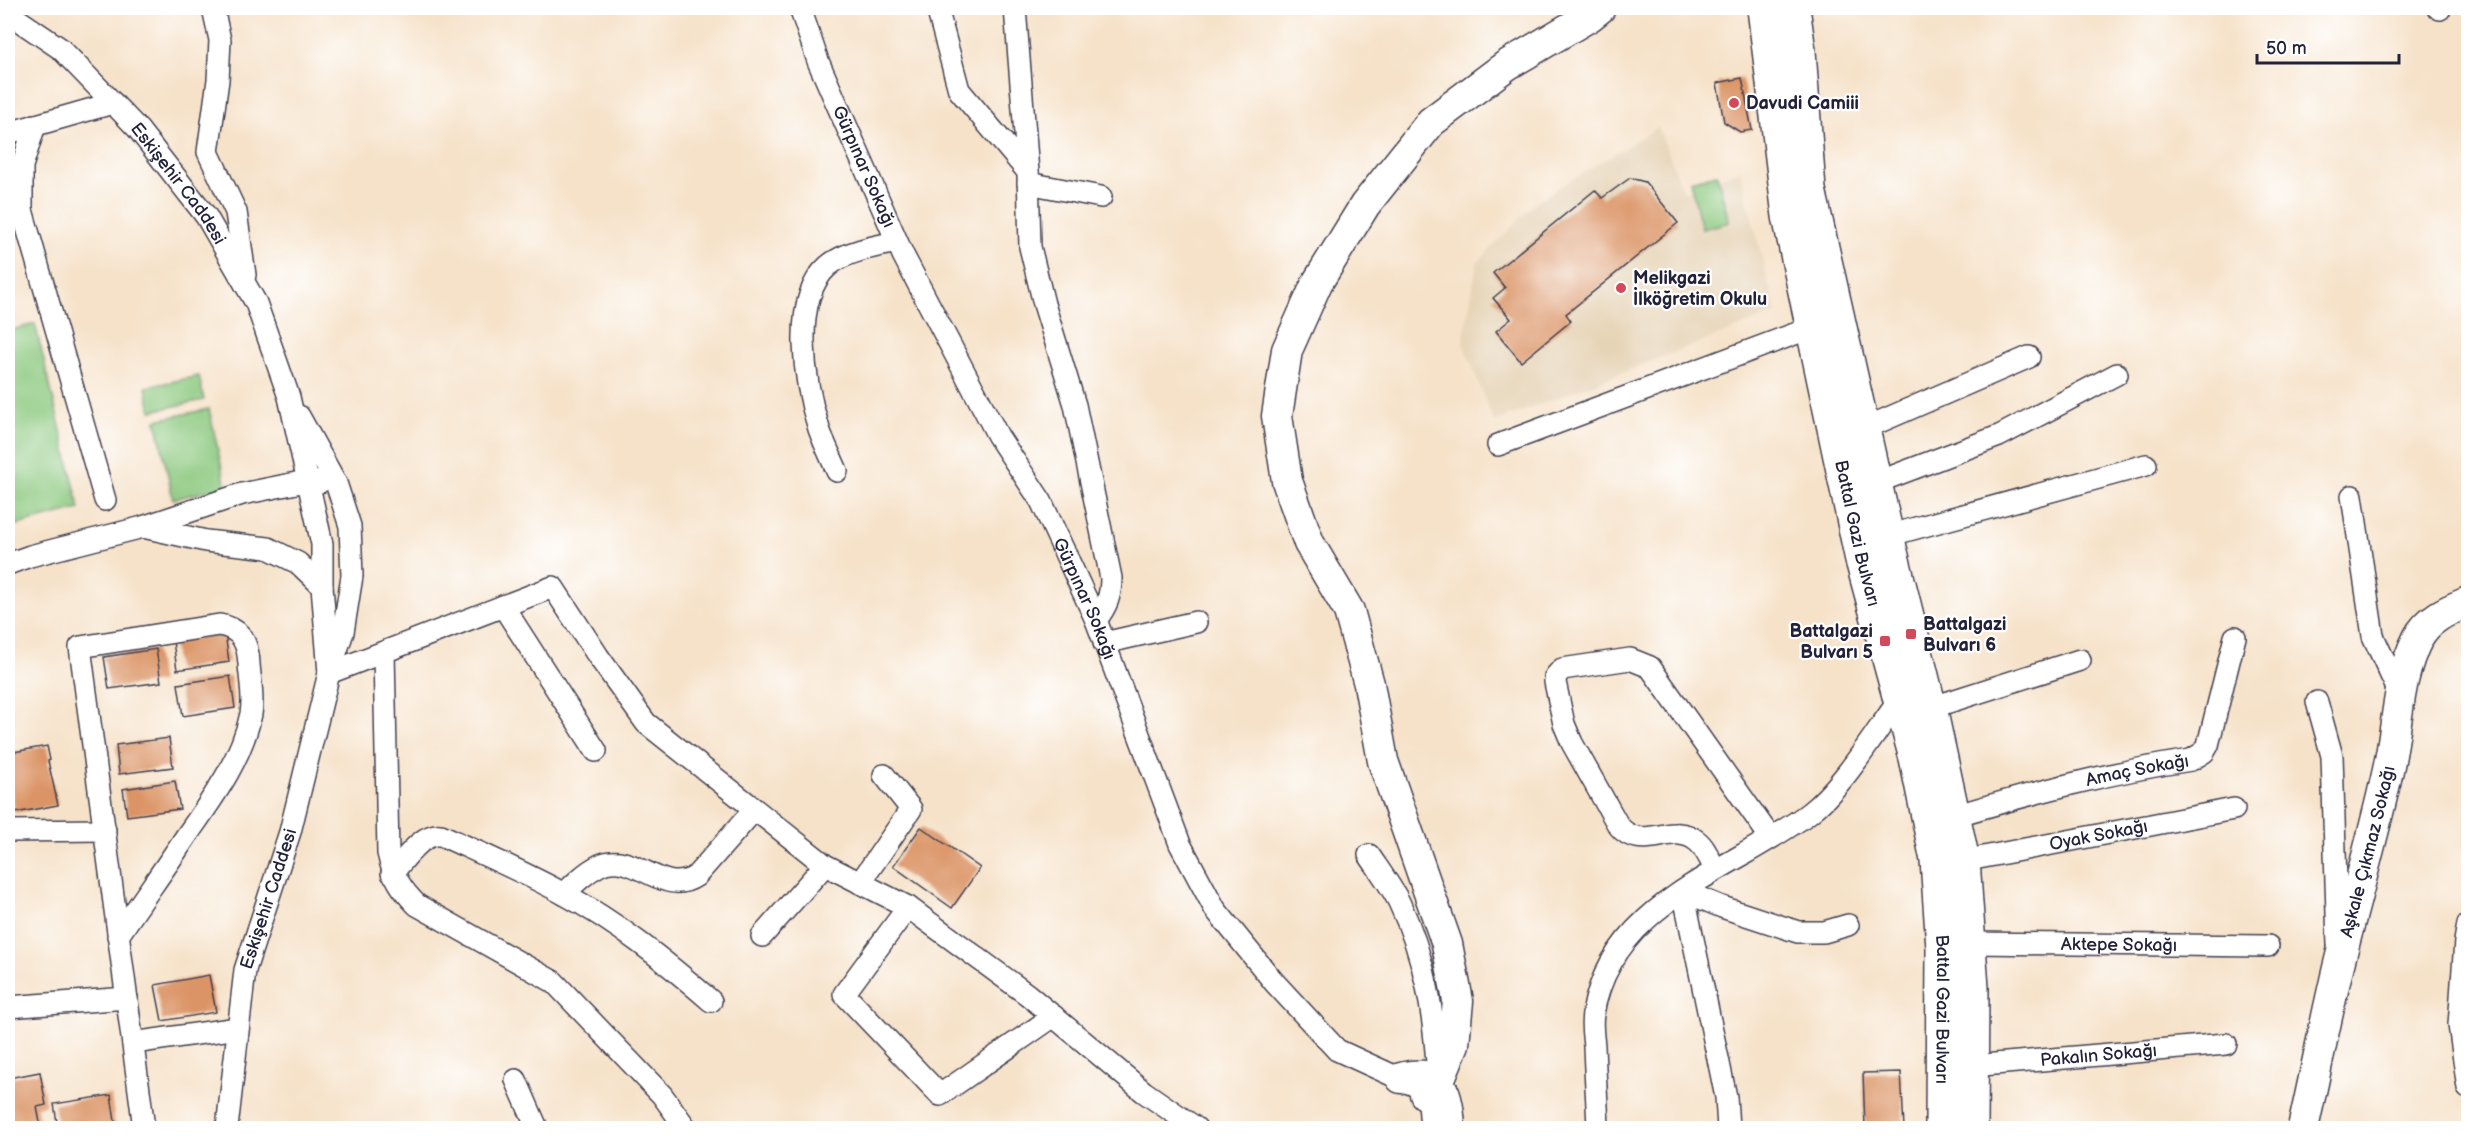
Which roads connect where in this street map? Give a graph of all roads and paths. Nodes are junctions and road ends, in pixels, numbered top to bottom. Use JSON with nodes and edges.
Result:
{"nodes":[{"id":1,"x":213,"y":8,"type":"edge"},
{"id":2,"x":800,"y":8,"type":"edge"},
{"id":3,"x":937,"y":8,"type":"edge"},
{"id":4,"x":1015,"y":8,"type":"edge"},
{"id":5,"x":1600,"y":8,"type":"edge"},
{"id":6,"x":1764,"y":8,"type":"edge"},
{"id":7,"x":1793,"y":8,"type":"edge"},
{"id":8,"x":8,"y":13,"type":"edge"},
{"id":9,"x":113,"y":103,"type":"junction"},
{"id":10,"x":35,"y":125,"type":"junction"},
{"id":11,"x":8,"y":133,"type":"edge"},
{"id":12,"x":1028,"y":177,"type":"junction"},
{"id":13,"x":1101,"y":197,"type":"dead end"},
{"id":14,"x":897,"y":242,"type":"junction"},
{"id":15,"x":246,"y":286,"type":"junction"},
{"id":16,"x":1813,"y":327,"type":"junction"},
{"id":17,"x":2029,"y":357,"type":"dead end"},
{"id":18,"x":2117,"y":374,"type":"dead end"},
{"id":19,"x":289,"y":397,"type":"junction"},
{"id":20,"x":1863,"y":429,"type":"junction"},
{"id":21,"x":1498,"y":446,"type":"dead end"},
{"id":22,"x":2146,"y":465,"type":"dead end"},
{"id":23,"x":837,"y":471,"type":"dead end"},
{"id":24,"x":306,"y":480,"type":"junction"},
{"id":25,"x":336,"y":483,"type":"junction"},
{"id":26,"x":1875,"y":483,"type":"junction"},
{"id":27,"x":2352,"y":496,"type":"dead end"},
{"id":28,"x":105,"y":500,"type":"dead end"},
{"id":29,"x":143,"y":527,"type":"junction"},
{"id":30,"x":1887,"y":536,"type":"junction"},
{"id":31,"x":8,"y":564,"type":"edge"},
{"id":32,"x":322,"y":586,"type":"junction"},
{"id":33,"x":2469,"y":602,"type":"edge"},
{"id":34,"x":503,"y":606,"type":"junction"},
{"id":35,"x":1096,"y":620,"type":"junction"},
{"id":36,"x":1196,"y":622,"type":"dead end"},
{"id":37,"x":2235,"y":637,"type":"dead end"},
{"id":38,"x":1104,"y":642,"type":"junction"},
{"id":39,"x":384,"y":652,"type":"junction"},
{"id":40,"x":2080,"y":660,"type":"dead end"},
{"id":41,"x":329,"y":673,"type":"junction"},
{"id":42,"x":2400,"y":695,"type":"junction"},
{"id":43,"x":2317,"y":702,"type":"dead end"},
{"id":44,"x":1915,"y":704,"type":"junction"},
{"id":45,"x":596,"y":751,"type":"dead end"},
{"id":46,"x":884,"y":775,"type":"dead end"},
{"id":47,"x":2234,"y":809,"type":"dead end"},
{"id":48,"x":754,"y":810,"type":"junction"},
{"id":49,"x":1954,"y":816,"type":"junction"},
{"id":50,"x":105,"y":830,"type":"junction"},
{"id":51,"x":8,"y":831,"type":"edge"},
{"id":52,"x":1770,"y":837,"type":"junction"},
{"id":53,"x":1369,"y":855,"type":"dead end"},
{"id":54,"x":1963,"y":861,"type":"junction"},
{"id":55,"x":825,"y":865,"type":"junction"},
{"id":56,"x":1715,"y":869,"type":"junction"},
{"id":57,"x":392,"y":873,"type":"junction"},
{"id":58,"x":860,"y":883,"type":"junction"},
{"id":59,"x":1683,"y":891,"type":"junction"},
{"id":60,"x":564,"y":894,"type":"junction"},
{"id":61,"x":908,"y":907,"type":"junction"},
{"id":62,"x":2469,"y":924,"type":"edge"},
{"id":63,"x":1848,"y":925,"type":"dead end"},
{"id":64,"x":118,"y":936,"type":"junction"},
{"id":65,"x":762,"y":936,"type":"dead end"},
{"id":66,"x":1969,"y":943,"type":"junction"},
{"id":67,"x":2268,"y":946,"type":"dead end"},
{"id":68,"x":2340,"y":962,"type":"junction"},
{"id":69,"x":127,"y":998,"type":"junction"},
{"id":70,"x":711,"y":1001,"type":"dead end"},
{"id":71,"x":8,"y":1007,"type":"edge"},
{"id":72,"x":1054,"y":1016,"type":"junction"},
{"id":73,"x":2464,"y":1026,"type":"edge"},
{"id":74,"x":238,"y":1028,"type":"junction"},
{"id":75,"x":133,"y":1043,"type":"junction"},
{"id":76,"x":2226,"y":1044,"type":"dead end"},
{"id":77,"x":1971,"y":1066,"type":"junction"},
{"id":78,"x":516,"y":1080,"type":"dead end"},
{"id":79,"x":1421,"y":1085,"type":"junction"},
{"id":80,"x":2469,"y":1088,"type":"edge"},
{"id":81,"x":144,"y":1128,"type":"edge"},
{"id":82,"x":227,"y":1128,"type":"edge"},
{"id":83,"x":537,"y":1128,"type":"edge"},
{"id":84,"x":686,"y":1128,"type":"edge"},
{"id":85,"x":1196,"y":1128,"type":"edge"},
{"id":86,"x":1431,"y":1128,"type":"edge"},
{"id":87,"x":1450,"y":1128,"type":"edge"},
{"id":88,"x":1598,"y":1128,"type":"edge"},
{"id":89,"x":1728,"y":1128,"type":"edge"},
{"id":90,"x":1942,"y":1128,"type":"edge"},
{"id":91,"x":1971,"y":1128,"type":"edge"},
{"id":92,"x":2303,"y":1128,"type":"edge"}],
"edges":[{"from":1,"to":15,"type":"street"},
{"from":2,"to":14,"type":"street","name":"Gürpınar Sokağı"},
{"from":3,"to":12,"type":"street"},
{"from":4,"to":12,"type":"street"},
{"from":5,"to":79,"type":"street"},
{"from":6,"to":16,"type":"main road","name":"Battal Gazi Bulvarı"},
{"from":7,"to":20,"type":"main road","name":"Battal Gazi Bulvarı"},
{"from":8,"to":9,"type":"street","name":"Eskişehir Caddesi"},
{"from":9,"to":10,"type":"street"},
{"from":9,"to":15,"type":"street","name":"Eskişehir Caddesi"},
{"from":10,"to":11,"type":"street"},
{"from":10,"to":28,"type":"street"},
{"from":12,"to":13,"type":"street"},
{"from":12,"to":35,"type":"street"},
{"from":14,"to":23,"type":"street"},
{"from":14,"to":35,"type":"street","name":"Gürpınar Sokağı"},
{"from":15,"to":19,"type":"street","name":"Eskişehir Caddesi"},
{"from":16,"to":21,"type":"street"},
{"from":16,"to":44,"type":"main road","name":"Battal Gazi Bulvarı"},
{"from":17,"to":20,"type":"street"},
{"from":18,"to":26,"type":"street"},
{"from":19,"to":24,"type":"street","name":"Eskişehir Caddesi"},
{"from":19,"to":25,"type":"street","name":"Eskişehir Caddesi"},
{"from":20,"to":26,"type":"main road","name":"Battal Gazi Bulvarı"},
{"from":22,"to":30,"type":"street"},
{"from":24,"to":25,"type":"street"},
{"from":24,"to":29,"type":"street"},
{"from":24,"to":32,"type":"street","name":"Eskişehir Caddesi"},
{"from":25,"to":41,"type":"street","name":"Eskişehir Caddesi"},
{"from":26,"to":30,"type":"main road","name":"Battal Gazi Bulvarı"},
{"from":27,"to":42,"type":"street"},
{"from":29,"to":31,"type":"street"},
{"from":29,"to":32,"type":"street"},
{"from":30,"to":44,"type":"main road","name":"Battal Gazi Bulvarı"},
{"from":32,"to":41,"type":"street","name":"Eskişehir Caddesi"},
{"from":33,"to":42,"type":"street","name":"Aşkale Çıkmaz Sokağı"},
{"from":34,"to":39,"type":"street"},
{"from":34,"to":45,"type":"street"},
{"from":34,"to":48,"type":"street"},
{"from":35,"to":38,"type":"street","name":"Gürpınar Sokağı"},
{"from":36,"to":38,"type":"street"},
{"from":37,"to":49,"type":"street","name":"Amaç Sokağı"},
{"from":38,"to":79,"type":"street","name":"Gürpınar Sokağı"},
{"from":39,"to":41,"type":"street"},
{"from":39,"to":57,"type":"street"},
{"from":40,"to":44,"type":"street"},
{"from":41,"to":74,"type":"street","name":"Eskişehir Caddesi"},
{"from":42,"to":68,"type":"street","name":"Aşkale Çıkmaz Sokağı"},
{"from":43,"to":68,"type":"street"},
{"from":44,"to":49,"type":"main road","name":"Battal Gazi Bulvarı"},
{"from":44,"to":52,"type":"street"},
{"from":44,"to":90,"type":"main road","name":"Battal Gazi Bulvarı"},
{"from":46,"to":58,"type":"street"},
{"from":47,"to":54,"type":"street","name":"Oyak Sokağı"},
{"from":48,"to":55,"type":"street"},
{"from":48,"to":60,"type":"street"},
{"from":49,"to":54,"type":"main road","name":"Battal Gazi Bulvarı"},
{"from":50,"to":51,"type":"street"},
{"from":50,"to":64,"type":"street"},
{"from":50,"to":64,"type":"street"},
{"from":52,"to":56,"type":"street"},
{"from":52,"to":56,"type":"street"},
{"from":53,"to":79,"type":"street"},
{"from":54,"to":66,"type":"main road","name":"Battal Gazi Bulvarı"},
{"from":55,"to":58,"type":"street"},
{"from":55,"to":65,"type":"street"},
{"from":56,"to":59,"type":"street"},
{"from":57,"to":60,"type":"street"},
{"from":57,"to":84,"type":"street"},
{"from":58,"to":61,"type":"street"},
{"from":59,"to":63,"type":"street"},
{"from":59,"to":88,"type":"street"},
{"from":59,"to":89,"type":"street"},
{"from":60,"to":70,"type":"street"},
{"from":61,"to":72,"type":"street"},
{"from":61,"to":72,"type":"street"},
{"from":62,"to":73,"type":"street"},
{"from":64,"to":69,"type":"street"},
{"from":66,"to":67,"type":"street","name":"Aktepe Sokağı"},
{"from":66,"to":77,"type":"main road","name":"Battal Gazi Bulvarı"},
{"from":68,"to":92,"type":"street","name":"Aşkale Çıkmaz Sokağı"},
{"from":69,"to":71,"type":"street"},
{"from":69,"to":75,"type":"street"},
{"from":72,"to":85,"type":"street"},
{"from":73,"to":80,"type":"street"},
{"from":74,"to":75,"type":"street"},
{"from":74,"to":82,"type":"street","name":"Eskişehir Caddesi"},
{"from":75,"to":81,"type":"street"},
{"from":76,"to":77,"type":"street","name":"Pakalın Sokağı"},
{"from":77,"to":91,"type":"main road","name":"Battal Gazi Bulvarı"},
{"from":78,"to":83,"type":"street"},
{"from":79,"to":86,"type":"street"},
{"from":79,"to":87,"type":"street"}]}
